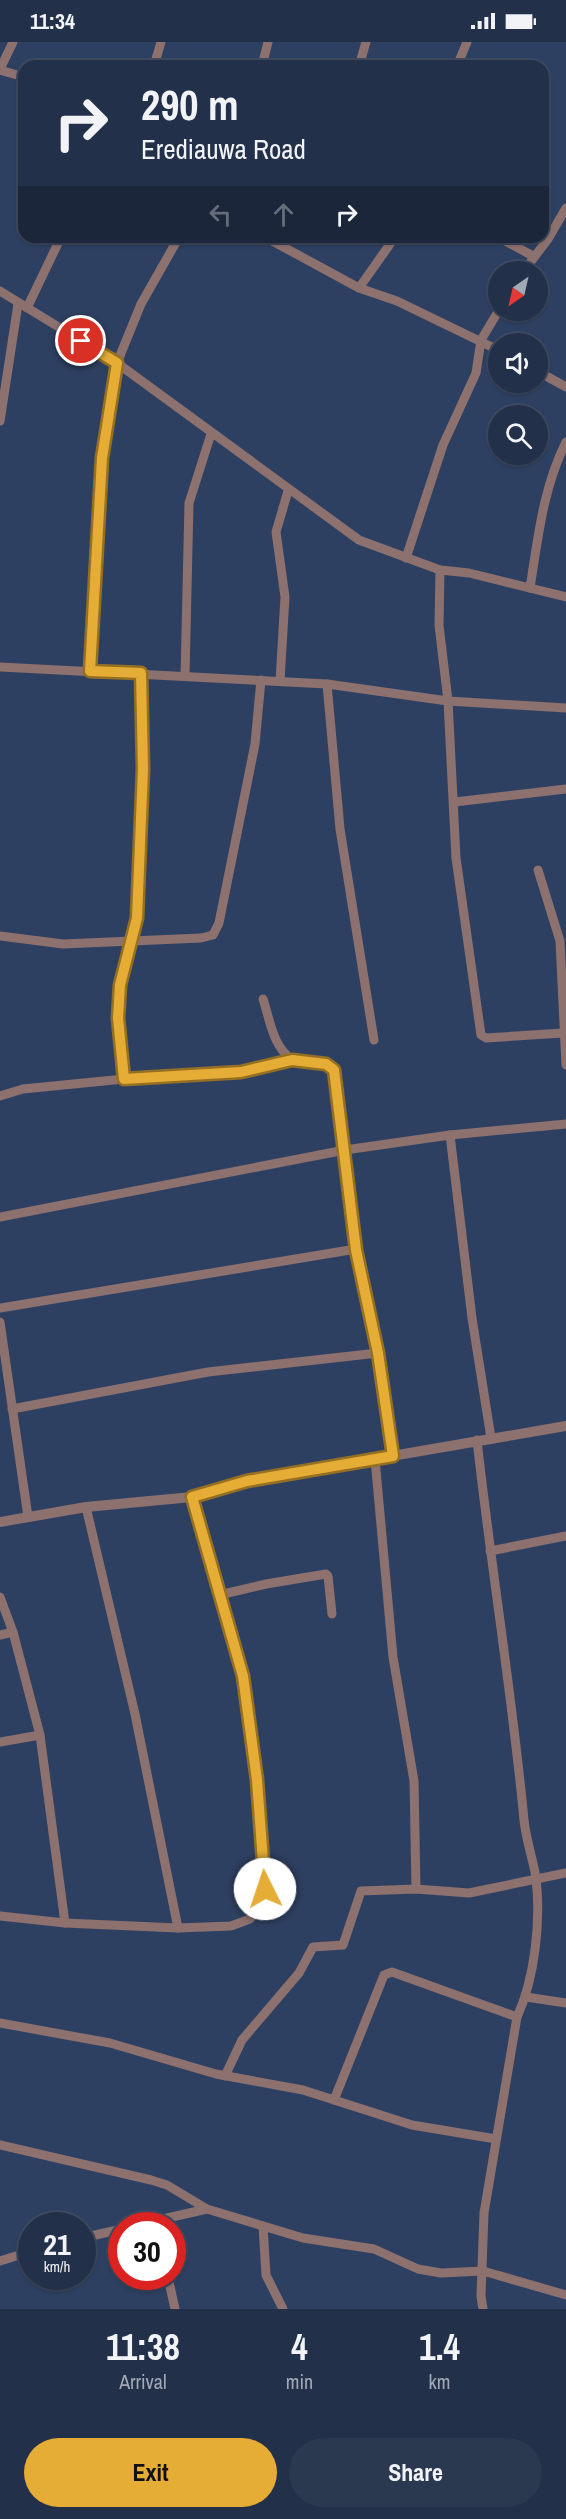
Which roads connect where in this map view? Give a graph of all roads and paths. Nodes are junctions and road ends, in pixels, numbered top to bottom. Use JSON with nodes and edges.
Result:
{"nodes":[{"id":1,"x":13,"y":42,"type":"edge"},
{"id":2,"x":160,"y":42,"type":"edge"},
{"id":3,"x":268,"y":42,"type":"edge"},
{"id":4,"x":366,"y":42,"type":"edge"},
{"id":5,"x":467,"y":42,"type":"edge"},
{"id":6,"x":156,"y":60,"type":"edge"},
{"id":7,"x":264,"y":60,"type":"edge"},
{"id":8,"x":361,"y":60,"type":"edge"},
{"id":9,"x":460,"y":60,"type":"edge"},
{"id":10,"x":0,"y":70,"type":"edge"},
{"id":11,"x":18,"y":75,"type":"edge"},
{"id":12,"x":566,"y":208,"type":"edge"},
{"id":13,"x":549,"y":237,"type":"edge"},
{"id":14,"x":58,"y":243,"type":"edge"},
{"id":15,"x":176,"y":243,"type":"edge"},
{"id":16,"x":285,"y":243,"type":"edge"},
{"id":17,"x":391,"y":243,"type":"edge"},
{"id":18,"x":509,"y":243,"type":"edge"},
{"id":19,"x":544,"y":243,"type":"edge"},
{"id":20,"x":533,"y":256,"type":"junction"},
{"id":21,"x":530,"y":261,"type":"edge"},
{"id":22,"x":359,"y":288,"type":"junction"},
{"id":23,"x":0,"y":291,"type":"edge"},
{"id":24,"x":23,"y":306,"type":"junction"},
{"id":25,"x":492,"y":321,"type":"edge"},
{"id":26,"x":481,"y":340,"type":"junction"},
{"id":27,"x":488,"y":344,"type":"edge"},
{"id":28,"x":117,"y":363,"type":"junction"},
{"id":29,"x":548,"y":376,"type":"edge"},
{"id":30,"x":565,"y":384,"type":"edge"},
{"id":31,"x":0,"y":421,"type":"edge"},
{"id":32,"x":211,"y":434,"type":"junction"},
{"id":33,"x":566,"y":442,"type":"edge"},
{"id":34,"x":288,"y":491,"type":"junction"},
{"id":35,"x":406,"y":558,"type":"junction"},
{"id":36,"x":440,"y":570,"type":"junction"},
{"id":37,"x":530,"y":588,"type":"junction"},
{"id":38,"x":566,"y":597,"type":"edge"},
{"id":39,"x":0,"y":667,"type":"edge"},
{"id":40,"x":90,"y":671,"type":"junction"},
{"id":41,"x":141,"y":673,"type":"junction"},
{"id":42,"x":185,"y":676,"type":"junction"},
{"id":43,"x":261,"y":681,"type":"junction"},
{"id":44,"x":280,"y":681,"type":"junction"},
{"id":45,"x":327,"y":684,"type":"junction"},
{"id":46,"x":448,"y":701,"type":"junction"},
{"id":47,"x":566,"y":708,"type":"edge"},
{"id":48,"x":566,"y":789,"type":"edge"},
{"id":49,"x":455,"y":802,"type":"junction"},
{"id":50,"x":538,"y":870,"type":"dead end"},
{"id":51,"x":0,"y":936,"type":"edge"},
{"id":52,"x":131,"y":941,"type":"junction"},
{"id":53,"x":563,"y":941,"type":"edge"},
{"id":54,"x":263,"y":999,"type":"dead end"},
{"id":55,"x":564,"y":1039,"type":"edge"},
{"id":56,"x":374,"y":1040,"type":"dead end"},
{"id":57,"x":292,"y":1060,"type":"junction"},
{"id":58,"x":566,"y":1065,"type":"edge"},
{"id":59,"x":124,"y":1079,"type":"junction"},
{"id":60,"x":0,"y":1096,"type":"edge"},
{"id":61,"x":566,"y":1124,"type":"edge"},
{"id":62,"x":450,"y":1135,"type":"junction"},
{"id":63,"x":345,"y":1150,"type":"junction"},
{"id":64,"x":0,"y":1217,"type":"edge"},
{"id":65,"x":356,"y":1250,"type":"junction"},
{"id":66,"x":0,"y":1308,"type":"edge"},
{"id":67,"x":0,"y":1322,"type":"edge"},
{"id":68,"x":378,"y":1353,"type":"junction"},
{"id":69,"x":4,"y":1372,"type":"edge"},
{"id":70,"x":12,"y":1409,"type":"junction"},
{"id":71,"x":566,"y":1426,"type":"edge"},
{"id":72,"x":491,"y":1438,"type":"junction"},
{"id":73,"x":477,"y":1440,"type":"junction"},
{"id":74,"x":393,"y":1456,"type":"junction"},
{"id":75,"x":375,"y":1459,"type":"junction"},
{"id":76,"x":192,"y":1497,"type":"junction"},
{"id":77,"x":86,"y":1507,"type":"junction"},
{"id":78,"x":28,"y":1517,"type":"junction"},
{"id":79,"x":0,"y":1522,"type":"edge"},
{"id":80,"x":566,"y":1536,"type":"edge"},
{"id":81,"x":490,"y":1551,"type":"junction"},
{"id":82,"x":219,"y":1595,"type":"junction"},
{"id":83,"x":0,"y":1597,"type":"edge"},
{"id":84,"x":332,"y":1614,"type":"dead end"},
{"id":85,"x":13,"y":1632,"type":"junction"},
{"id":86,"x":0,"y":1635,"type":"edge"},
{"id":87,"x":40,"y":1736,"type":"junction"},
{"id":88,"x":0,"y":1742,"type":"edge"},
{"id":89,"x":566,"y":1873,"type":"edge"},
{"id":90,"x":536,"y":1880,"type":"junction"},
{"id":91,"x":416,"y":1889,"type":"junction"},
{"id":92,"x":0,"y":1916,"type":"edge"},
{"id":93,"x":65,"y":1923,"type":"junction"},
{"id":94,"x":178,"y":1928,"type":"junction"},
{"id":95,"x":526,"y":1997,"type":"junction"},
{"id":96,"x":566,"y":2003,"type":"edge"},
{"id":97,"x":517,"y":2017,"type":"junction"},
{"id":98,"x":0,"y":2023,"type":"edge"},
{"id":99,"x":225,"y":2076,"type":"junction"},
{"id":100,"x":334,"y":2100,"type":"junction"},
{"id":101,"x":496,"y":2139,"type":"junction"},
{"id":102,"x":0,"y":2145,"type":"edge"},
{"id":103,"x":207,"y":2210,"type":"junction"},
{"id":104,"x":186,"y":2215,"type":"edge"},
{"id":105,"x":263,"y":2226,"type":"junction"},
{"id":106,"x":18,"y":2255,"type":"edge"},
{"id":107,"x":0,"y":2261,"type":"edge"},
{"id":108,"x":483,"y":2271,"type":"junction"},
{"id":109,"x":171,"y":2290,"type":"edge"},
{"id":110,"x":566,"y":2295,"type":"edge"},
{"id":111,"x":175,"y":2309,"type":"edge"},
{"id":112,"x":283,"y":2309,"type":"edge"},
{"id":113,"x":483,"y":2309,"type":"edge"}],
"edges":[{"from":1,"to":10,"type":"street"},
{"from":2,"to":6,"type":"street"},
{"from":3,"to":7,"type":"street"},
{"from":4,"to":8,"type":"street"},
{"from":5,"to":9,"type":"street"},
{"from":10,"to":11,"type":"street"},
{"from":12,"to":13,"type":"street"},
{"from":14,"to":24,"type":"street"},
{"from":15,"to":28,"type":"street"},
{"from":16,"to":22,"type":"street"},
{"from":17,"to":22,"type":"street"},
{"from":18,"to":20,"type":"street"},
{"from":19,"to":20,"type":"street"},
{"from":20,"to":21,"type":"street"},
{"from":22,"to":26,"type":"street"},
{"from":23,"to":24,"type":"street"},
{"from":24,"to":28,"type":"street"},
{"from":24,"to":31,"type":"street"},
{"from":25,"to":26,"type":"street"},
{"from":26,"to":27,"type":"street"},
{"from":26,"to":35,"type":"street"},
{"from":28,"to":32,"type":"street"},
{"from":28,"to":40,"type":"street"},
{"from":29,"to":30,"type":"street"},
{"from":32,"to":34,"type":"street"},
{"from":32,"to":42,"type":"street"},
{"from":33,"to":37,"type":"street"},
{"from":34,"to":35,"type":"street"},
{"from":34,"to":44,"type":"street"},
{"from":35,"to":36,"type":"street"},
{"from":36,"to":37,"type":"street"},
{"from":36,"to":46,"type":"street"},
{"from":37,"to":38,"type":"street"},
{"from":39,"to":40,"type":"street"},
{"from":40,"to":41,"type":"street"},
{"from":41,"to":42,"type":"street"},
{"from":41,"to":52,"type":"street"},
{"from":42,"to":43,"type":"street"},
{"from":43,"to":44,"type":"street"},
{"from":43,"to":52,"type":"street"},
{"from":44,"to":45,"type":"street"},
{"from":45,"to":46,"type":"street"},
{"from":45,"to":56,"type":"street"},
{"from":46,"to":47,"type":"street"},
{"from":46,"to":49,"type":"street"},
{"from":48,"to":49,"type":"street"},
{"from":49,"to":55,"type":"street"},
{"from":50,"to":53,"type":"street"},
{"from":51,"to":52,"type":"street"},
{"from":52,"to":59,"type":"street"},
{"from":53,"to":55,"type":"street"},
{"from":54,"to":57,"type":"street"},
{"from":55,"to":58,"type":"street"},
{"from":57,"to":59,"type":"street"},
{"from":57,"to":63,"type":"street"},
{"from":59,"to":60,"type":"street"},
{"from":61,"to":62,"type":"street"},
{"from":62,"to":63,"type":"street"},
{"from":62,"to":72,"type":"street"},
{"from":63,"to":64,"type":"street"},
{"from":63,"to":65,"type":"street"},
{"from":65,"to":66,"type":"street"},
{"from":65,"to":68,"type":"street"},
{"from":67,"to":69,"type":"street"},
{"from":68,"to":70,"type":"street"},
{"from":68,"to":74,"type":"street"},
{"from":69,"to":70,"type":"street"},
{"from":70,"to":78,"type":"street"},
{"from":71,"to":72,"type":"street"},
{"from":72,"to":73,"type":"street"},
{"from":73,"to":74,"type":"street"},
{"from":73,"to":81,"type":"street"},
{"from":74,"to":75,"type":"street"},
{"from":75,"to":76,"type":"street"},
{"from":75,"to":91,"type":"street"},
{"from":76,"to":77,"type":"street"},
{"from":76,"to":82,"type":"street"},
{"from":77,"to":78,"type":"street"},
{"from":77,"to":94,"type":"street"},
{"from":78,"to":79,"type":"street"},
{"from":80,"to":81,"type":"street"},
{"from":81,"to":90,"type":"street"},
{"from":82,"to":84,"type":"street"},
{"from":82,"to":94,"type":"street"},
{"from":83,"to":85,"type":"street"},
{"from":85,"to":86,"type":"street"},
{"from":85,"to":87,"type":"street"},
{"from":87,"to":88,"type":"street"},
{"from":87,"to":93,"type":"street"},
{"from":89,"to":90,"type":"street"},
{"from":90,"to":91,"type":"street"},
{"from":90,"to":95,"type":"street"},
{"from":91,"to":99,"type":"street"},
{"from":92,"to":93,"type":"street"},
{"from":93,"to":94,"type":"street"},
{"from":95,"to":96,"type":"street"},
{"from":95,"to":97,"type":"street"},
{"from":97,"to":100,"type":"street"},
{"from":97,"to":101,"type":"street"},
{"from":98,"to":99,"type":"street"},
{"from":99,"to":100,"type":"street"},
{"from":100,"to":101,"type":"street"},
{"from":101,"to":108,"type":"street"},
{"from":102,"to":103,"type":"street"},
{"from":103,"to":104,"type":"street"},
{"from":103,"to":105,"type":"street"},
{"from":105,"to":108,"type":"street"},
{"from":105,"to":112,"type":"street"},
{"from":106,"to":107,"type":"street"},
{"from":108,"to":110,"type":"street"},
{"from":108,"to":113,"type":"street"},
{"from":109,"to":111,"type":"street"}]}
